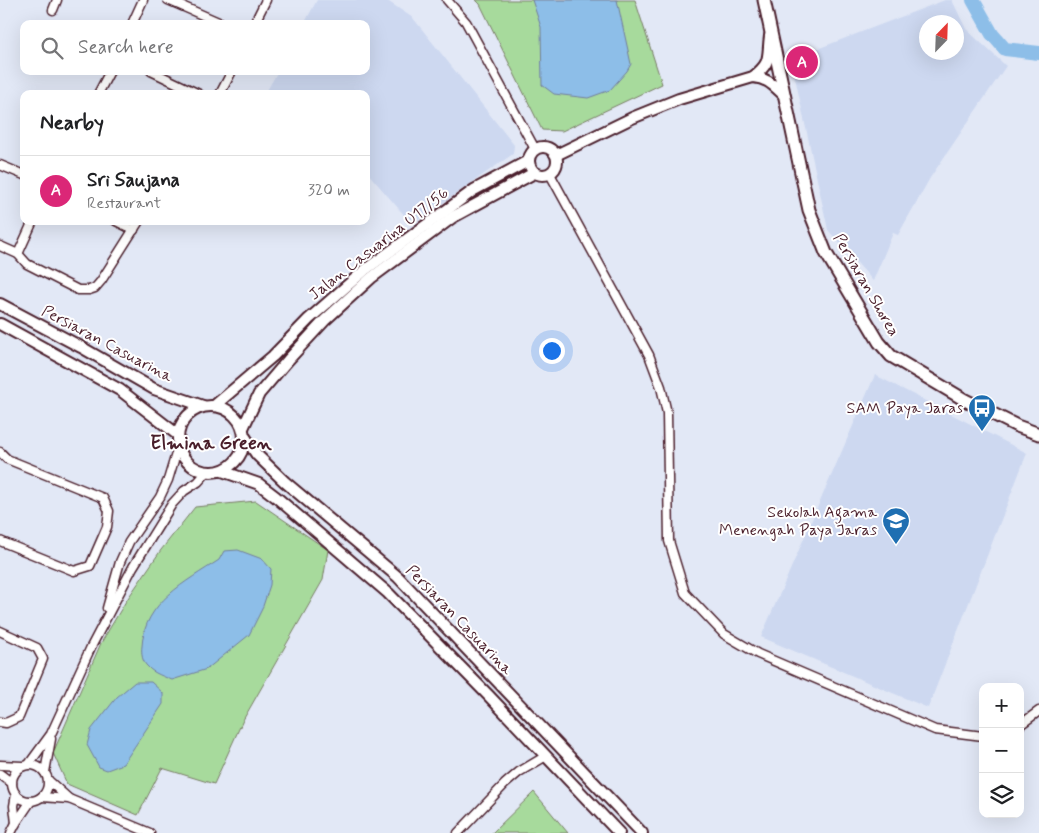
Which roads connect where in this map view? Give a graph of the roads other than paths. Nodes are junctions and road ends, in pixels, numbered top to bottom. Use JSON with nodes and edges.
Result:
{"nodes":[{"id":1,"x":57,"y":0,"type":"edge"},
{"id":2,"x":142,"y":0,"type":"edge"},
{"id":3,"x":168,"y":0,"type":"edge"},
{"id":4,"x":266,"y":0,"type":"edge"},
{"id":5,"x":447,"y":0,"type":"edge"},
{"id":6,"x":764,"y":0,"type":"edge"},
{"id":7,"x":52,"y":10,"type":"dead end"},
{"id":8,"x":134,"y":20,"type":"edge"},
{"id":9,"x":215,"y":20,"type":"edge"},
{"id":10,"x":256,"y":20,"type":"edge"},
{"id":11,"x":770,"y":36,"type":"junction"},
{"id":12,"x":108,"y":75,"type":"edge"},
{"id":13,"x":159,"y":75,"type":"edge"},
{"id":14,"x":230,"y":75,"type":"edge"},
{"id":15,"x":753,"y":77,"type":"junction"},
{"id":16,"x":100,"y":90,"type":"edge"},
{"id":17,"x":191,"y":90,"type":"edge"},
{"id":18,"x":222,"y":90,"type":"edge"},
{"id":19,"x":783,"y":94,"type":"junction"},
{"id":20,"x":535,"y":149,"type":"junction"},
{"id":21,"x":556,"y":155,"type":"junction"},
{"id":22,"x":528,"y":161,"type":"junction"},
{"id":23,"x":0,"y":165,"type":"edge"},
{"id":24,"x":20,"y":173,"type":"edge"},
{"id":25,"x":534,"y":173,"type":"junction"},
{"id":26,"x":550,"y":174,"type":"junction"},
{"id":27,"x":32,"y":225,"type":"edge"},
{"id":28,"x":124,"y":225,"type":"edge"},
{"id":29,"x":137,"y":225,"type":"edge"},
{"id":30,"x":134,"y":230,"type":"junction"},
{"id":31,"x":0,"y":246,"type":"edge"},
{"id":32,"x":18,"y":254,"type":"junction"},
{"id":33,"x":0,"y":304,"type":"edge"},
{"id":34,"x":0,"y":324,"type":"edge"},
{"id":35,"x":203,"y":406,"type":"junction"},
{"id":36,"x":214,"y":406,"type":"junction"},
{"id":37,"x":244,"y":433,"type":"junction"},
{"id":38,"x":1039,"y":434,"type":"edge"},
{"id":39,"x":178,"y":435,"type":"junction"},
{"id":40,"x":178,"y":447,"type":"junction"},
{"id":41,"x":0,"y":453,"type":"edge"},
{"id":42,"x":222,"y":471,"type":"junction"},
{"id":43,"x":207,"y":472,"type":"junction"},
{"id":44,"x":0,"y":541,"type":"edge"},
{"id":45,"x":102,"y":624,"type":"junction"},
{"id":46,"x":0,"y":631,"type":"edge"},
{"id":47,"x":1039,"y":711,"type":"edge"},
{"id":48,"x":3,"y":722,"type":"edge"},
{"id":49,"x":1024,"y":722,"type":"edge"},
{"id":50,"x":51,"y":734,"type":"junction"},
{"id":51,"x":979,"y":736,"type":"edge"},
{"id":52,"x":546,"y":756,"type":"junction"},
{"id":53,"x":0,"y":765,"type":"edge"},
{"id":54,"x":26,"y":765,"type":"junction"},
{"id":55,"x":45,"y":772,"type":"junction"},
{"id":56,"x":0,"y":774,"type":"edge"},
{"id":57,"x":48,"y":780,"type":"junction"},
{"id":58,"x":12,"y":783,"type":"junction"},
{"id":59,"x":16,"y":794,"type":"junction"},
{"id":60,"x":42,"y":797,"type":"junction"},
{"id":61,"x":69,"y":799,"type":"junction"},
{"id":62,"x":31,"y":801,"type":"junction"},
{"id":63,"x":16,"y":823,"type":"junction"},
{"id":64,"x":11,"y":833,"type":"edge"},
{"id":65,"x":150,"y":833,"type":"edge"},
{"id":66,"x":458,"y":833,"type":"edge"},
{"id":67,"x":619,"y":833,"type":"edge"},
{"id":68,"x":642,"y":833,"type":"edge"}],
"edges":[{"from":1,"to":7,"type":"street"},
{"from":2,"to":8,"type":"street"},
{"from":3,"to":9,"type":"street"},
{"from":4,"to":10,"type":"street"},
{"from":5,"to":20,"type":"street"},
{"from":6,"to":11,"type":"main road"},
{"from":11,"to":15,"type":"street"},
{"from":11,"to":19,"type":"main road","name":"Persiaran Shorea"},
{"from":12,"to":16,"type":"street"},
{"from":13,"to":17,"type":"street"},
{"from":14,"to":18,"type":"street"},
{"from":15,"to":19,"type":"street"},
{"from":15,"to":21,"type":"street"},
{"from":19,"to":38,"type":"main road","name":"Persiaran Shorea"},
{"from":20,"to":21,"type":"street"},
{"from":20,"to":22,"type":"street"},
{"from":21,"to":26,"type":"street"},
{"from":22,"to":25,"type":"street"},
{"from":22,"to":36,"type":"street","name":"Jalan Casuarina U17/56"},
{"from":23,"to":24,"type":"street"},
{"from":25,"to":26,"type":"street"},
{"from":25,"to":37,"type":"street","name":"Jalan Casuarina U17/56"},
{"from":26,"to":51,"type":"street"},
{"from":27,"to":32,"type":"street"},
{"from":28,"to":30,"type":"street"},
{"from":29,"to":30,"type":"street"},
{"from":30,"to":32,"type":"street"},
{"from":31,"to":32,"type":"street"},
{"from":33,"to":35,"type":"street","name":"Persiaran Casuarina"},
{"from":34,"to":39,"type":"street","name":"Persiaran Casuarina"},
{"from":35,"to":36,"type":"street"},
{"from":35,"to":39,"type":"street"},
{"from":36,"to":37,"type":"street"},
{"from":37,"to":42,"type":"street"},
{"from":37,"to":68,"type":"street","name":"Persiaran Casuarina"},
{"from":39,"to":40,"type":"street"},
{"from":40,"to":43,"type":"street"},
{"from":40,"to":45,"type":"street"},
{"from":41,"to":44,"type":"street"},
{"from":42,"to":43,"type":"street"},
{"from":42,"to":52,"type":"street","name":"Persiaran Casuarina"},
{"from":43,"to":45,"type":"street"},
{"from":45,"to":50,"type":"street"},
{"from":46,"to":48,"type":"street"},
{"from":47,"to":49,"type":"street"},
{"from":50,"to":54,"type":"street"},
{"from":50,"to":55,"type":"street"},
{"from":52,"to":66,"type":"street"},
{"from":52,"to":67,"type":"street","name":"Persiaran Casuarina"},
{"from":53,"to":54,"type":"street"},
{"from":54,"to":55,"type":"street"},
{"from":54,"to":58,"type":"street"},
{"from":55,"to":57,"type":"street"},
{"from":56,"to":58,"type":"street"},
{"from":57,"to":60,"type":"street"},
{"from":57,"to":61,"type":"street"},
{"from":58,"to":59,"type":"street"},
{"from":59,"to":62,"type":"street"},
{"from":59,"to":63,"type":"street"},
{"from":60,"to":61,"type":"street"},
{"from":60,"to":62,"type":"street"},
{"from":61,"to":65,"type":"street"},
{"from":62,"to":63,"type":"street"},
{"from":63,"to":64,"type":"street"}]}
